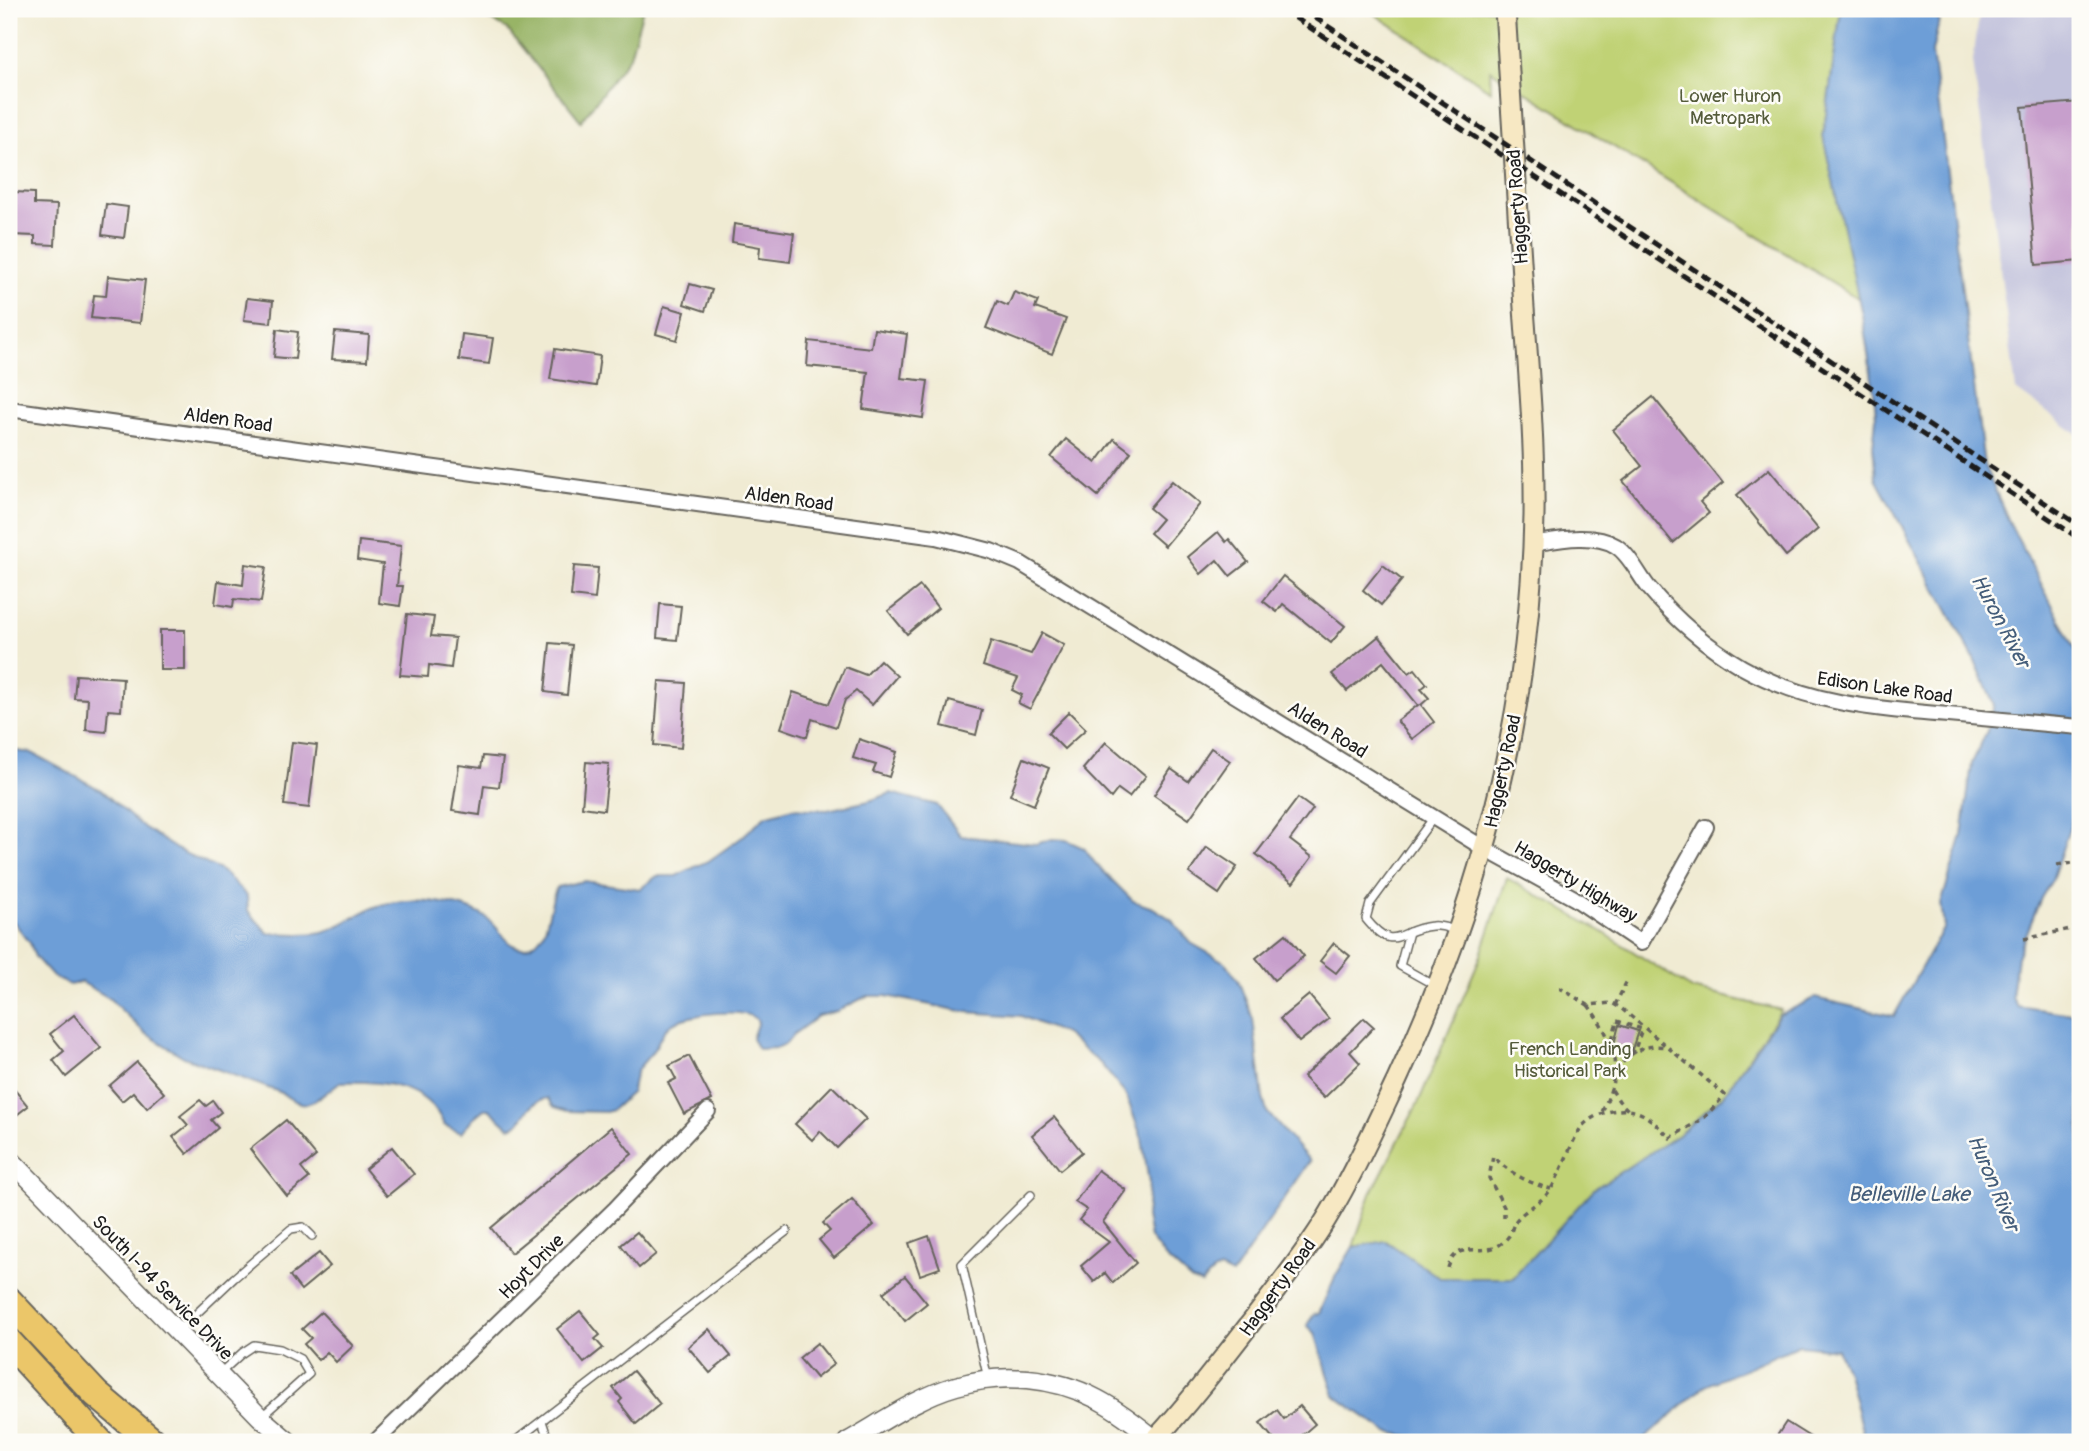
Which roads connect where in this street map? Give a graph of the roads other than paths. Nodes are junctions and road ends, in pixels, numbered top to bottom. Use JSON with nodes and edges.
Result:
{"nodes":[{"id":1,"x":1505,"y":9,"type":"edge"},
{"id":2,"x":9,"y":409,"type":"edge"},
{"id":3,"x":1532,"y":544,"type":"junction"},
{"id":4,"x":2080,"y":727,"type":"edge"},
{"id":5,"x":1434,"y":817,"type":"junction"},
{"id":6,"x":1706,"y":827,"type":"dead end"},
{"id":7,"x":1485,"y":849,"type":"junction"},
{"id":8,"x":1459,"y":931,"type":"junction"},
{"id":9,"x":1409,"y":932,"type":"junction"},
{"id":10,"x":1438,"y":987,"type":"junction"},
{"id":11,"x":708,"y":1111,"type":"dead end"},
{"id":12,"x":9,"y":1158,"type":"edge"},
{"id":13,"x":1031,"y":1195,"type":"dead end"},
{"id":14,"x":787,"y":1231,"type":"dead end"},
{"id":15,"x":312,"y":1236,"type":"dead end"},
{"id":16,"x":9,"y":1301,"type":"edge"},
{"id":17,"x":178,"y":1332,"type":"junction"},
{"id":18,"x":9,"y":1342,"type":"edge"},
{"id":19,"x":218,"y":1375,"type":"junction"},
{"id":20,"x":988,"y":1380,"type":"junction"},
{"id":21,"x":260,"y":1417,"type":"junction"},
{"id":22,"x":542,"y":1420,"type":"junction"},
{"id":23,"x":1155,"y":1441,"type":"edge"},
{"id":24,"x":100,"y":1442,"type":"edge"},
{"id":25,"x":153,"y":1442,"type":"edge"},
{"id":26,"x":289,"y":1442,"type":"edge"},
{"id":27,"x":375,"y":1442,"type":"edge"},
{"id":28,"x":514,"y":1442,"type":"edge"},
{"id":29,"x":549,"y":1442,"type":"edge"},
{"id":30,"x":846,"y":1442,"type":"edge"}],
"edges":[{"from":1,"to":3,"type":"main road","name":"Haggerty Road"},
{"from":2,"to":5,"type":"street","name":"Alden Road"},
{"from":3,"to":4,"type":"street","name":"Edison Lake Road"},
{"from":3,"to":7,"type":"main road","name":"Haggerty Road"},
{"from":5,"to":7,"type":"street","name":"Alden Road"},
{"from":5,"to":9,"type":"lane"},
{"from":6,"to":7,"type":"street","name":"Haggerty Highway"},
{"from":7,"to":8,"type":"main road","name":"Haggerty Road"},
{"from":8,"to":9,"type":"lane"},
{"from":8,"to":10,"type":"main road","name":"Haggerty Road"},
{"from":9,"to":10,"type":"lane"},
{"from":10,"to":23,"type":"main road","name":"Haggerty Road"},
{"from":11,"to":27,"type":"street","name":"Hoyt Drive"},
{"from":12,"to":17,"type":"street","name":"South I-94 Service Drive"},
{"from":13,"to":20,"type":"lane"},
{"from":14,"to":22,"type":"lane"},
{"from":15,"to":17,"type":"lane"},
{"from":16,"to":25,"type":"highway"},
{"from":17,"to":19,"type":"street","name":"South I-94 Service Drive"},
{"from":18,"to":24,"type":"highway"},
{"from":19,"to":21,"type":"street","name":"South I-94 Service Drive"},
{"from":19,"to":21,"type":"lane"},
{"from":20,"to":23,"type":"street"},
{"from":20,"to":30,"type":"street"},
{"from":21,"to":26,"type":"street","name":"South I-94 Service Drive"},
{"from":22,"to":28,"type":"lane"},
{"from":22,"to":29,"type":"lane"}]}
